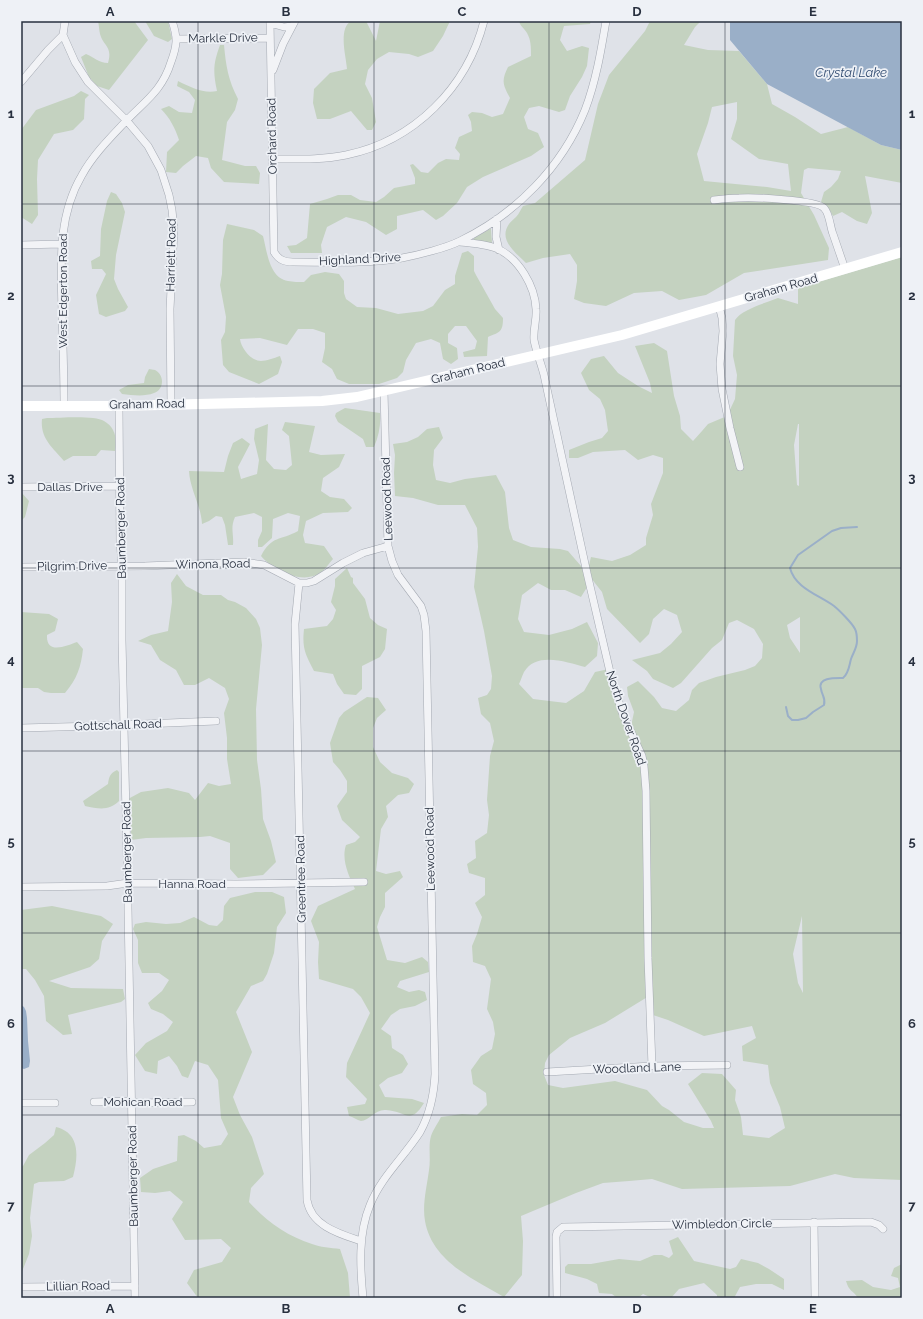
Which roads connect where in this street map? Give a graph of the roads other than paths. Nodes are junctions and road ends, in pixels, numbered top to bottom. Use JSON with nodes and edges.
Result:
{"nodes":[{"id":1,"x":65,"y":21,"type":"edge"},
{"id":2,"x":172,"y":21,"type":"edge"},
{"id":3,"x":484,"y":21,"type":"edge"},
{"id":4,"x":606,"y":21,"type":"edge"},
{"id":5,"x":270,"y":22,"type":"edge"},
{"id":6,"x":294,"y":24,"type":"edge"},
{"id":7,"x":63,"y":35,"type":"junction"},
{"id":8,"x":270,"y":38,"type":"junction"},
{"id":9,"x":176,"y":39,"type":"junction"},
{"id":10,"x":272,"y":72,"type":"junction"},
{"id":11,"x":21,"y":82,"type":"edge"},
{"id":12,"x":127,"y":120,"type":"junction"},
{"id":13,"x":273,"y":159,"type":"junction"},
{"id":14,"x":714,"y":200,"type":"dead end"},
{"id":15,"x":497,"y":219,"type":"junction"},
{"id":16,"x":459,"y":242,"type":"junction"},
{"id":17,"x":61,"y":244,"type":"junction"},
{"id":18,"x":21,"y":245,"type":"edge"},
{"id":19,"x":499,"y":250,"type":"junction"},
{"id":20,"x":274,"y":252,"type":"joint"},
{"id":21,"x":902,"y":252,"type":"edge"},
{"id":22,"x":846,"y":269,"type":"junction"},
{"id":23,"x":719,"y":306,"type":"junction"},
{"id":24,"x":538,"y":354,"type":"junction"},
{"id":25,"x":384,"y":391,"type":"junction"},
{"id":26,"x":171,"y":404,"type":"junction"},
{"id":27,"x":21,"y":406,"type":"edge"},
{"id":28,"x":64,"y":406,"type":"junction"},
{"id":29,"x":119,"y":406,"type":"junction"},
{"id":30,"x":740,"y":467,"type":"dead end"},
{"id":31,"x":120,"y":486,"type":"junction"},
{"id":32,"x":21,"y":487,"type":"edge"},
{"id":33,"x":388,"y":546,"type":"junction"},
{"id":34,"x":122,"y":566,"type":"junction"},
{"id":35,"x":21,"y":567,"type":"edge"},
{"id":36,"x":299,"y":583,"type":"junction"},
{"id":37,"x":216,"y":721,"type":"dead end"},
{"id":38,"x":124,"y":724,"type":"junction"},
{"id":39,"x":21,"y":728,"type":"edge"},
{"id":40,"x":364,"y":882,"type":"dead end"},
{"id":41,"x":128,"y":883,"type":"junction"},
{"id":42,"x":300,"y":883,"type":"junction"},
{"id":43,"x":21,"y":887,"type":"edge"},
{"id":44,"x":727,"y":1065,"type":"dead end"},
{"id":45,"x":652,"y":1066,"type":"junction"},
{"id":46,"x":547,"y":1072,"type":"dead end"},
{"id":47,"x":132,"y":1101,"type":"junction"},
{"id":48,"x":94,"y":1102,"type":"dead end"},
{"id":49,"x":192,"y":1102,"type":"dead end"},
{"id":50,"x":21,"y":1103,"type":"edge"},
{"id":51,"x":55,"y":1103,"type":"dead end"},
{"id":52,"x":814,"y":1222,"type":"junction"},
{"id":53,"x":883,"y":1229,"type":"dead end"},
{"id":54,"x":361,"y":1241,"type":"junction"},
{"id":55,"x":135,"y":1286,"type":"junction"},
{"id":56,"x":21,"y":1287,"type":"edge"},
{"id":57,"x":135,"y":1298,"type":"edge"},
{"id":58,"x":363,"y":1298,"type":"edge"},
{"id":59,"x":557,"y":1298,"type":"edge"},
{"id":60,"x":815,"y":1298,"type":"edge"}],
"edges":[{"from":1,"to":7,"type":"street"},
{"from":2,"to":9,"type":"street","name":"West Edgerton Road"},
{"from":3,"to":13,"type":"street"},
{"from":4,"to":15,"type":"street","name":"Highland Drive"},
{"from":5,"to":6,"type":"street","name":"Markle Drive"},
{"from":5,"to":8,"type":"street","name":"Orchard Road"},
{"from":6,"to":10,"type":"street","name":"Markle Drive"},
{"from":7,"to":11,"type":"street"},
{"from":7,"to":12,"type":"street","name":"Harriett Road"},
{"from":8,"to":9,"type":"street","name":"Markle Drive"},
{"from":8,"to":10,"type":"street","name":"Orchard Road"},
{"from":9,"to":12,"type":"street","name":"West Edgerton Road"},
{"from":10,"to":13,"type":"street","name":"Orchard Road"},
{"from":12,"to":17,"type":"street","name":"West Edgerton Road"},
{"from":12,"to":26,"type":"street","name":"Harriett Road"},
{"from":13,"to":20,"type":"street","name":"Orchard Road"},
{"from":14,"to":22,"type":"street"},
{"from":15,"to":16,"type":"street","name":"Highland Drive"},
{"from":15,"to":19,"type":"street"},
{"from":16,"to":19,"type":"street"},
{"from":16,"to":20,"type":"street","name":"Highland Drive"},
{"from":17,"to":18,"type":"street"},
{"from":17,"to":28,"type":"street","name":"West Edgerton Road"},
{"from":19,"to":24,"type":"street","name":"North Dover Road"},
{"from":21,"to":22,"type":"main road","name":"Graham Road"},
{"from":22,"to":23,"type":"main road","name":"Graham Road"},
{"from":23,"to":24,"type":"main road","name":"Graham Road"},
{"from":23,"to":30,"type":"street"},
{"from":24,"to":25,"type":"main road","name":"Graham Road"},
{"from":24,"to":45,"type":"street","name":"North Dover Road"},
{"from":25,"to":26,"type":"main road","name":"Graham Road"},
{"from":25,"to":33,"type":"street","name":"Leewood Road"},
{"from":26,"to":29,"type":"main road","name":"Graham Road"},
{"from":27,"to":28,"type":"main road","name":"Graham Road"},
{"from":28,"to":29,"type":"main road","name":"Graham Road"},
{"from":29,"to":31,"type":"street","name":"Baumberger Road"},
{"from":31,"to":32,"type":"street","name":"Dallas Drive"},
{"from":31,"to":34,"type":"street","name":"Baumberger Road"},
{"from":33,"to":36,"type":"street"},
{"from":33,"to":54,"type":"street","name":"Leewood Road"},
{"from":34,"to":35,"type":"street","name":"Pilgrim Drive"},
{"from":34,"to":36,"type":"street","name":"Winona Road"},
{"from":34,"to":38,"type":"street","name":"Baumberger Road"},
{"from":36,"to":42,"type":"street","name":"Greentree Road"},
{"from":37,"to":38,"type":"street","name":"Gottschall Road"},
{"from":38,"to":39,"type":"street","name":"Gottschall Road"},
{"from":38,"to":41,"type":"street","name":"Baumberger Road"},
{"from":40,"to":42,"type":"street","name":"Hanna Road"},
{"from":41,"to":42,"type":"street","name":"Hanna Road"},
{"from":41,"to":43,"type":"street","name":"Hanna Road"},
{"from":41,"to":47,"type":"street","name":"Baumberger Road"},
{"from":42,"to":54,"type":"street","name":"Greentree Road"},
{"from":44,"to":45,"type":"street","name":"Woodland Lane"},
{"from":45,"to":46,"type":"street","name":"Woodland Lane"},
{"from":47,"to":48,"type":"street","name":"Mohican Road"},
{"from":47,"to":49,"type":"street","name":"Mohican Road"},
{"from":47,"to":55,"type":"street","name":"Baumberger Road"},
{"from":50,"to":51,"type":"street"},
{"from":52,"to":53,"type":"street","name":"Wimbledon Circle"},
{"from":52,"to":59,"type":"street","name":"Wimbledon Circle"},
{"from":52,"to":60,"type":"street"},
{"from":54,"to":58,"type":"street","name":"Leewood Road"},
{"from":55,"to":56,"type":"street","name":"Lillian Road"},
{"from":55,"to":57,"type":"street","name":"Baumberger Road"}]}
